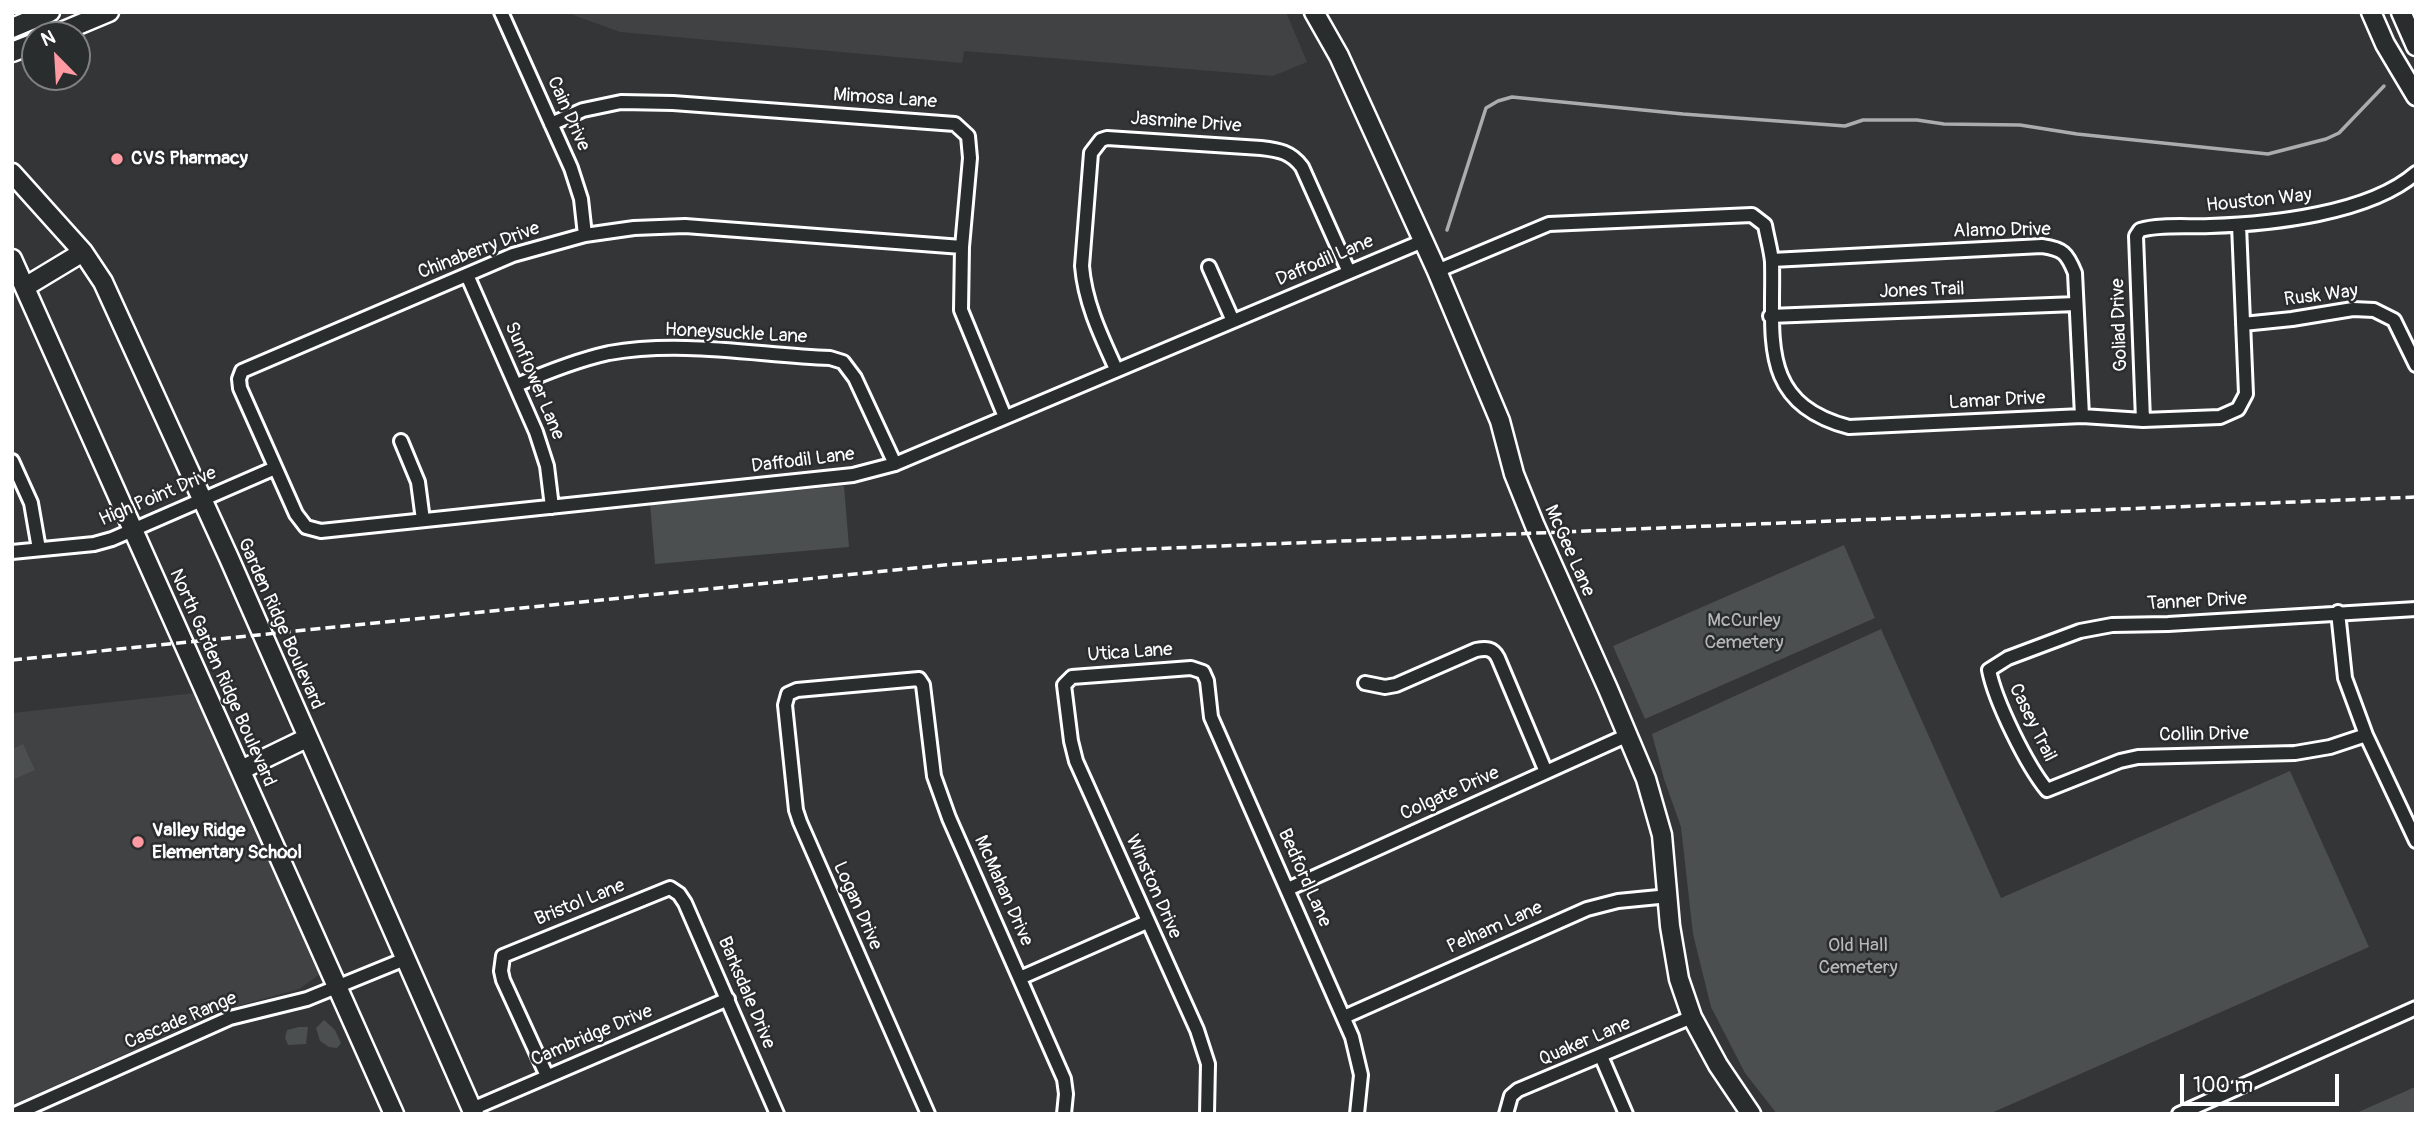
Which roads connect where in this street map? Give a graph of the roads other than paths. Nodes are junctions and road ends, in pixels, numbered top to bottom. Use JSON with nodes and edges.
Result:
{"nodes":[{"id":1,"x":50,"y":12,"type":"edge"},
{"id":2,"x":109,"y":12,"type":"edge"},
{"id":3,"x":501,"y":12,"type":"edge"},
{"id":4,"x":1314,"y":12,"type":"edge"},
{"id":5,"x":2371,"y":12,"type":"edge"},
{"id":6,"x":2401,"y":12,"type":"edge"},
{"id":7,"x":87,"y":21,"type":"edge"},
{"id":8,"x":12,"y":28,"type":"edge"},
{"id":9,"x":2416,"y":46,"type":"edge"},
{"id":10,"x":2416,"y":96,"type":"edge"},
{"id":11,"x":551,"y":124,"type":"junction"},
{"id":12,"x":12,"y":173,"type":"edge"},
{"id":13,"x":2414,"y":179,"type":"edge"},
{"id":14,"x":2239,"y":225,"type":"junction"},
{"id":15,"x":2140,"y":230,"type":"joint"},
{"id":16,"x":585,"y":235,"type":"junction"},
{"id":17,"x":1423,"y":240,"type":"junction"},
{"id":18,"x":962,"y":247,"type":"junction"},
{"id":19,"x":83,"y":252,"type":"junction"},
{"id":20,"x":12,"y":259,"type":"edge"},
{"id":21,"x":1772,"y":260,"type":"junction"},
{"id":22,"x":1209,"y":267,"type":"dead end"},
{"id":23,"x":1437,"y":271,"type":"junction"},
{"id":24,"x":1349,"y":272,"type":"junction"},
{"id":25,"x":467,"y":275,"type":"junction"},
{"id":26,"x":25,"y":287,"type":"junction"},
{"id":27,"x":2076,"y":304,"type":"junction"},
{"id":28,"x":1770,"y":316,"type":"junction"},
{"id":29,"x":1233,"y":321,"type":"junction"},
{"id":30,"x":2244,"y":324,"type":"junction"},
{"id":31,"x":2416,"y":365,"type":"edge"},
{"id":32,"x":1116,"y":369,"type":"junction"},
{"id":33,"x":239,"y":379,"type":"joint"},
{"id":34,"x":517,"y":385,"type":"junction"},
{"id":35,"x":2082,"y":416,"type":"junction"},
{"id":36,"x":1005,"y":417,"type":"junction"},
{"id":37,"x":2143,"y":419,"type":"junction"},
{"id":38,"x":401,"y":441,"type":"dead end"},
{"id":39,"x":12,"y":461,"type":"edge"},
{"id":40,"x":895,"y":464,"type":"junction"},
{"id":41,"x":275,"y":468,"type":"junction"},
{"id":42,"x":201,"y":499,"type":"junction"},
{"id":43,"x":552,"y":506,"type":"junction"},
{"id":44,"x":423,"y":520,"type":"junction"},
{"id":45,"x":133,"y":529,"type":"junction"},
{"id":46,"x":39,"y":549,"type":"junction"},
{"id":47,"x":12,"y":552,"type":"edge"},
{"id":48,"x":2416,"y":609,"type":"edge"},
{"id":49,"x":2338,"y":612,"type":"junction"},
{"id":50,"x":1191,"y":668,"type":"joint"},
{"id":51,"x":1989,"y":670,"type":"joint"},
{"id":52,"x":1072,"y":677,"type":"joint"},
{"id":53,"x":1365,"y":683,"type":"dead end"},
{"id":54,"x":785,"y":705,"type":"joint"},
{"id":55,"x":1628,"y":735,"type":"junction"},
{"id":56,"x":2366,"y":735,"type":"junction"},
{"id":57,"x":307,"y":738,"type":"junction"},
{"id":58,"x":241,"y":770,"type":"junction"},
{"id":59,"x":1546,"y":772,"type":"junction"},
{"id":60,"x":2047,"y":790,"type":"joint"},
{"id":61,"x":2416,"y":841,"type":"edge"},
{"id":62,"x":1287,"y":889,"type":"junction"},
{"id":63,"x":674,"y":891,"type":"joint"},
{"id":64,"x":1669,"y":896,"type":"junction"},
{"id":65,"x":1147,"y":922,"type":"junction"},
{"id":66,"x":405,"y":959,"type":"junction"},
{"id":67,"x":1020,"y":978,"type":"junction"},
{"id":68,"x":337,"y":987,"type":"junction"},
{"id":69,"x":728,"y":999,"type":"junction"},
{"id":70,"x":2416,"y":1008,"type":"edge"},
{"id":71,"x":1344,"y":1017,"type":"junction"},
{"id":72,"x":1692,"y":1017,"type":"junction"},
{"id":73,"x":1601,"y":1056,"type":"junction"},
{"id":74,"x":547,"y":1076,"type":"junction"},
{"id":75,"x":472,"y":1111,"type":"edge"},
{"id":76,"x":15,"y":1114,"type":"edge"},
{"id":77,"x":394,"y":1114,"type":"edge"},
{"id":78,"x":777,"y":1114,"type":"edge"},
{"id":79,"x":928,"y":1114,"type":"edge"},
{"id":80,"x":1064,"y":1114,"type":"edge"},
{"id":81,"x":1207,"y":1114,"type":"edge"},
{"id":82,"x":1357,"y":1114,"type":"edge"},
{"id":83,"x":1506,"y":1114,"type":"edge"},
{"id":84,"x":1626,"y":1114,"type":"edge"},
{"id":85,"x":1751,"y":1114,"type":"edge"},
{"id":86,"x":2179,"y":1114,"type":"edge"}],
"edges":[{"from":1,"to":8,"type":"main road"},
{"from":2,"to":7,"type":"main road"},
{"from":3,"to":11,"type":"street","name":"Cain Drive"},
{"from":4,"to":17,"type":"main road","name":"McGee Lane"},
{"from":5,"to":10,"type":"main road"},
{"from":6,"to":9,"type":"main road"},
{"from":11,"to":16,"type":"street","name":"Cain Drive"},
{"from":11,"to":18,"type":"street","name":"Mimosa Lane"},
{"from":12,"to":19,"type":"main road","name":"Garden Ridge Boulevard"},
{"from":13,"to":14,"type":"street","name":"Houston Way"},
{"from":14,"to":15,"type":"street","name":"Houston Way"},
{"from":14,"to":30,"type":"street","name":"Lamar Drive"},
{"from":15,"to":37,"type":"street","name":"Goliad Drive"},
{"from":16,"to":18,"type":"street","name":"Chinaberry Drive"},
{"from":16,"to":25,"type":"street","name":"Chinaberry Drive"},
{"from":17,"to":23,"type":"main road","name":"McGee Lane"},
{"from":17,"to":24,"type":"street","name":"Daffodil Lane"},
{"from":18,"to":36,"type":"street","name":"Mimosa Lane"},
{"from":19,"to":26,"type":"main road"},
{"from":19,"to":42,"type":"main road","name":"Garden Ridge Boulevard"},
{"from":20,"to":26,"type":"main road","name":"North Garden Ridge Boulevard"},
{"from":21,"to":23,"type":"street","name":"Lamar Drive"},
{"from":21,"to":27,"type":"street","name":"Alamo Drive"},
{"from":21,"to":28,"type":"street","name":"Lamar Drive"},
{"from":22,"to":29,"type":"street"},
{"from":23,"to":55,"type":"main road","name":"McGee Lane"},
{"from":24,"to":29,"type":"street","name":"Daffodil Lane"},
{"from":24,"to":32,"type":"street","name":"Jasmine Drive"},
{"from":25,"to":33,"type":"street","name":"Chinaberry Drive"},
{"from":25,"to":34,"type":"street","name":"Sunflower Lane"},
{"from":26,"to":45,"type":"main road","name":"North Garden Ridge Boulevard"},
{"from":27,"to":28,"type":"street","name":"Jones Trail"},
{"from":27,"to":35,"type":"street","name":"Alamo Drive"},
{"from":28,"to":35,"type":"street","name":"Lamar Drive"},
{"from":29,"to":32,"type":"street","name":"Daffodil Lane"},
{"from":30,"to":31,"type":"street","name":"Rusk Way"},
{"from":30,"to":37,"type":"street","name":"Lamar Drive"},
{"from":32,"to":36,"type":"street","name":"Daffodil Lane"},
{"from":33,"to":41,"type":"street","name":"Daffodil Lane"},
{"from":34,"to":40,"type":"street","name":"Honeysuckle Lane"},
{"from":34,"to":43,"type":"street","name":"Sunflower Lane"},
{"from":35,"to":37,"type":"street","name":"Lamar Drive"},
{"from":36,"to":40,"type":"street","name":"Daffodil Lane"},
{"from":38,"to":44,"type":"street"},
{"from":39,"to":46,"type":"street"},
{"from":40,"to":43,"type":"street","name":"Daffodil Lane"},
{"from":41,"to":42,"type":"street","name":"High Point Drive"},
{"from":41,"to":44,"type":"street","name":"Daffodil Lane"},
{"from":42,"to":45,"type":"street","name":"High Point Drive"},
{"from":42,"to":57,"type":"main road","name":"Garden Ridge Boulevard"},
{"from":43,"to":44,"type":"street","name":"Daffodil Lane"},
{"from":45,"to":46,"type":"street","name":"High Point Drive"},
{"from":45,"to":58,"type":"main road","name":"North Garden Ridge Boulevard"},
{"from":46,"to":47,"type":"street","name":"High Point Drive"},
{"from":48,"to":49,"type":"street","name":"Tanner Drive"},
{"from":49,"to":51,"type":"street","name":"Tanner Drive"},
{"from":49,"to":56,"type":"street"},
{"from":50,"to":52,"type":"street","name":"Utica Lane"},
{"from":50,"to":62,"type":"street","name":"Bedford Lane"},
{"from":51,"to":60,"type":"street","name":"Casey Trail"},
{"from":52,"to":65,"type":"street","name":"Winston Drive"},
{"from":53,"to":59,"type":"street"},
{"from":54,"to":67,"type":"street","name":"McMahan Drive"},
{"from":54,"to":79,"type":"street","name":"Logan Drive"},
{"from":55,"to":59,"type":"street","name":"Colgate Drive"},
{"from":55,"to":64,"type":"main road","name":"McGee Lane"},
{"from":56,"to":60,"type":"street","name":"Collin Drive"},
{"from":56,"to":61,"type":"street"},
{"from":57,"to":58,"type":"main road"},
{"from":57,"to":66,"type":"main road","name":"Garden Ridge Boulevard"},
{"from":58,"to":68,"type":"main road","name":"North Garden Ridge Boulevard"},
{"from":59,"to":62,"type":"street","name":"Colgate Drive"},
{"from":62,"to":71,"type":"street","name":"Bedford Lane"},
{"from":63,"to":69,"type":"street","name":"Barksdale Drive"},
{"from":63,"to":74,"type":"street","name":"Bristol Lane"},
{"from":64,"to":71,"type":"street","name":"Pelham Lane"},
{"from":64,"to":72,"type":"main road","name":"McGee Lane"},
{"from":65,"to":67,"type":"street"},
{"from":65,"to":81,"type":"street","name":"Winston Drive"},
{"from":66,"to":68,"type":"street","name":"Cascade Range"},
{"from":66,"to":75,"type":"main road","name":"Garden Ridge Boulevard"},
{"from":67,"to":80,"type":"street","name":"McMahan Drive"},
{"from":68,"to":76,"type":"street","name":"Cascade Range"},
{"from":68,"to":77,"type":"main road","name":"North Garden Ridge Boulevard"},
{"from":69,"to":74,"type":"street","name":"Cambridge Drive"},
{"from":69,"to":78,"type":"street","name":"Barksdale Drive"},
{"from":70,"to":86,"type":"street"},
{"from":71,"to":82,"type":"street","name":"Bedford Lane"},
{"from":72,"to":73,"type":"street","name":"Quaker Lane"},
{"from":72,"to":85,"type":"main road","name":"McGee Lane"},
{"from":73,"to":83,"type":"street","name":"Quaker Lane"},
{"from":73,"to":84,"type":"street"},
{"from":74,"to":75,"type":"street","name":"Cambridge Drive"}]}
